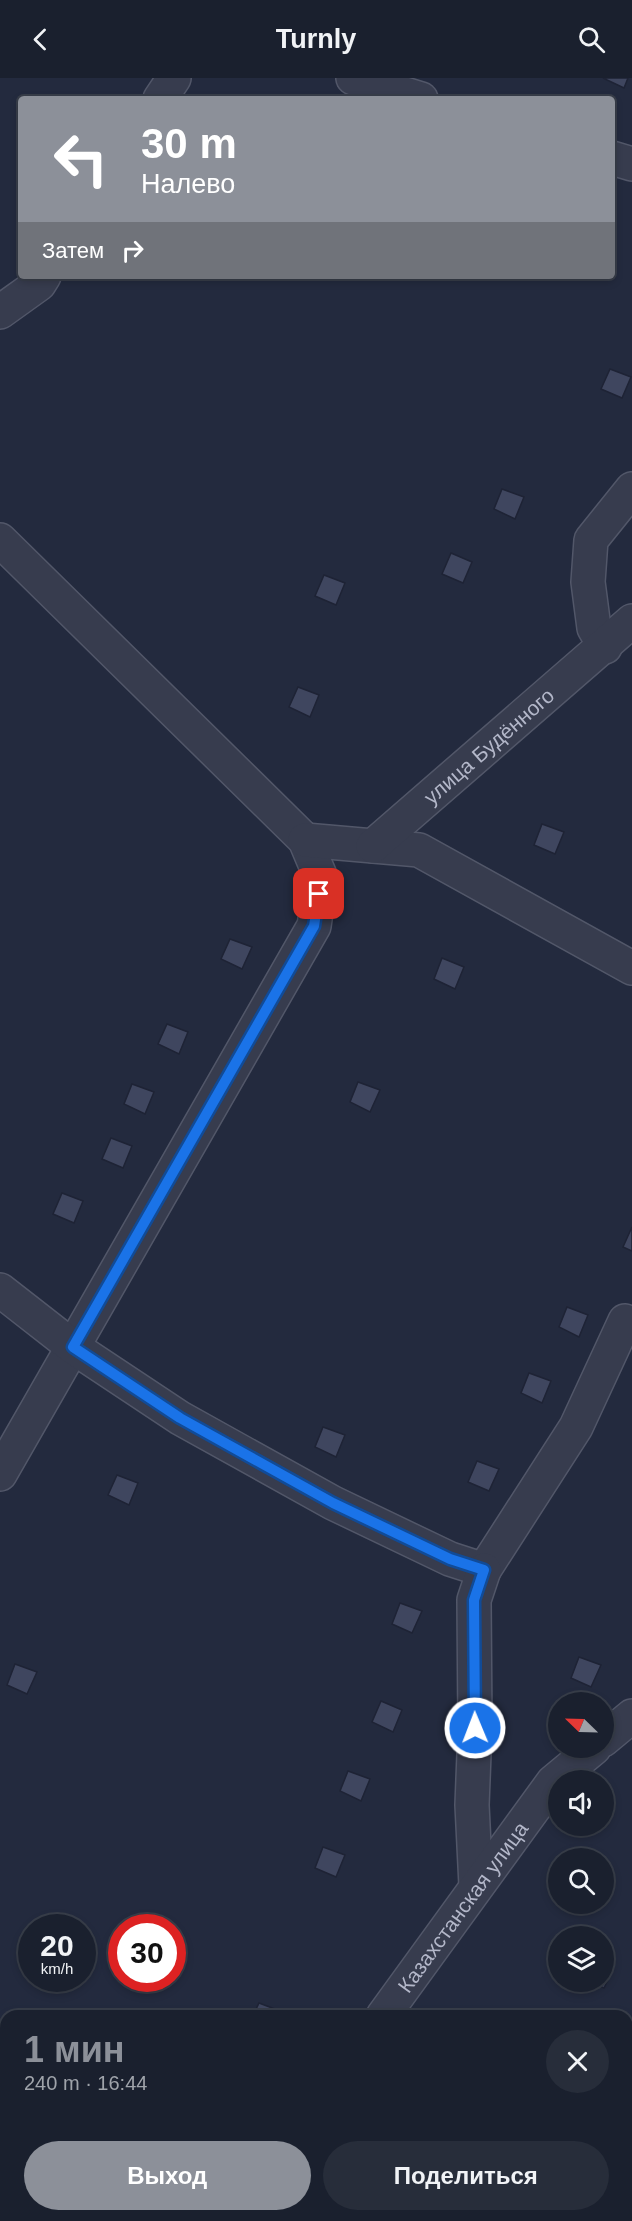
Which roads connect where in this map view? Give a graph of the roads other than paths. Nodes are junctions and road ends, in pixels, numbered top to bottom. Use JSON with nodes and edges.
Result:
{"nodes":[{"id":1,"x":174,"y":78,"type":"edge"},
{"id":2,"x":353,"y":78,"type":"edge"},
{"id":3,"x":162,"y":96,"type":"edge"},
{"id":4,"x":412,"y":96,"type":"edge"},
{"id":5,"x":615,"y":159,"type":"edge"},
{"id":6,"x":632,"y":164,"type":"edge"},
{"id":7,"x":41,"y":280,"type":"edge"},
{"id":8,"x":0,"y":312,"type":"edge"},
{"id":9,"x":632,"y":489,"type":"edge"},
{"id":10,"x":0,"y":540,"type":"edge"},
{"id":11,"x":632,"y":621,"type":"edge"},
{"id":12,"x":605,"y":647,"type":"junction"},
{"id":13,"x":305,"y":840,"type":"junction"},
{"id":14,"x":373,"y":846,"type":"junction"},
{"id":15,"x":632,"y":968,"type":"edge"},
{"id":16,"x":0,"y":1290,"type":"edge"},
{"id":17,"x":625,"y":1321,"type":"dead end"},
{"id":18,"x":73,"y":1347,"type":"junction"},
{"id":19,"x":0,"y":1474,"type":"edge"},
{"id":20,"x":484,"y":1570,"type":"junction"},
{"id":21,"x":632,"y":1716,"type":"edge"},
{"id":22,"x":614,"y":1731,"type":"edge"},
{"id":23,"x":582,"y":1758,"type":"edge"},
{"id":24,"x":476,"y":1886,"type":"junction"},
{"id":25,"x":387,"y":2010,"type":"edge"}],
"edges":[{"from":1,"to":3,"type":"street"},
{"from":2,"to":4,"type":"street"},
{"from":5,"to":6,"type":"street"},
{"from":7,"to":8,"type":"street"},
{"from":9,"to":12,"type":"street"},
{"from":10,"to":13,"type":"street"},
{"from":11,"to":12,"type":"street","name":"улица Будённого"},
{"from":12,"to":14,"type":"street","name":"улица Будённого"},
{"from":13,"to":14,"type":"street"},
{"from":13,"to":18,"type":"street"},
{"from":14,"to":15,"type":"street"},
{"from":16,"to":18,"type":"street"},
{"from":17,"to":20,"type":"street"},
{"from":18,"to":19,"type":"street"},
{"from":18,"to":20,"type":"street"},
{"from":20,"to":24,"type":"street"},
{"from":21,"to":22,"type":"street"},
{"from":23,"to":24,"type":"street","name":"Казахстанская улица"},
{"from":24,"to":25,"type":"street","name":"Казахстанская улица"}]}
